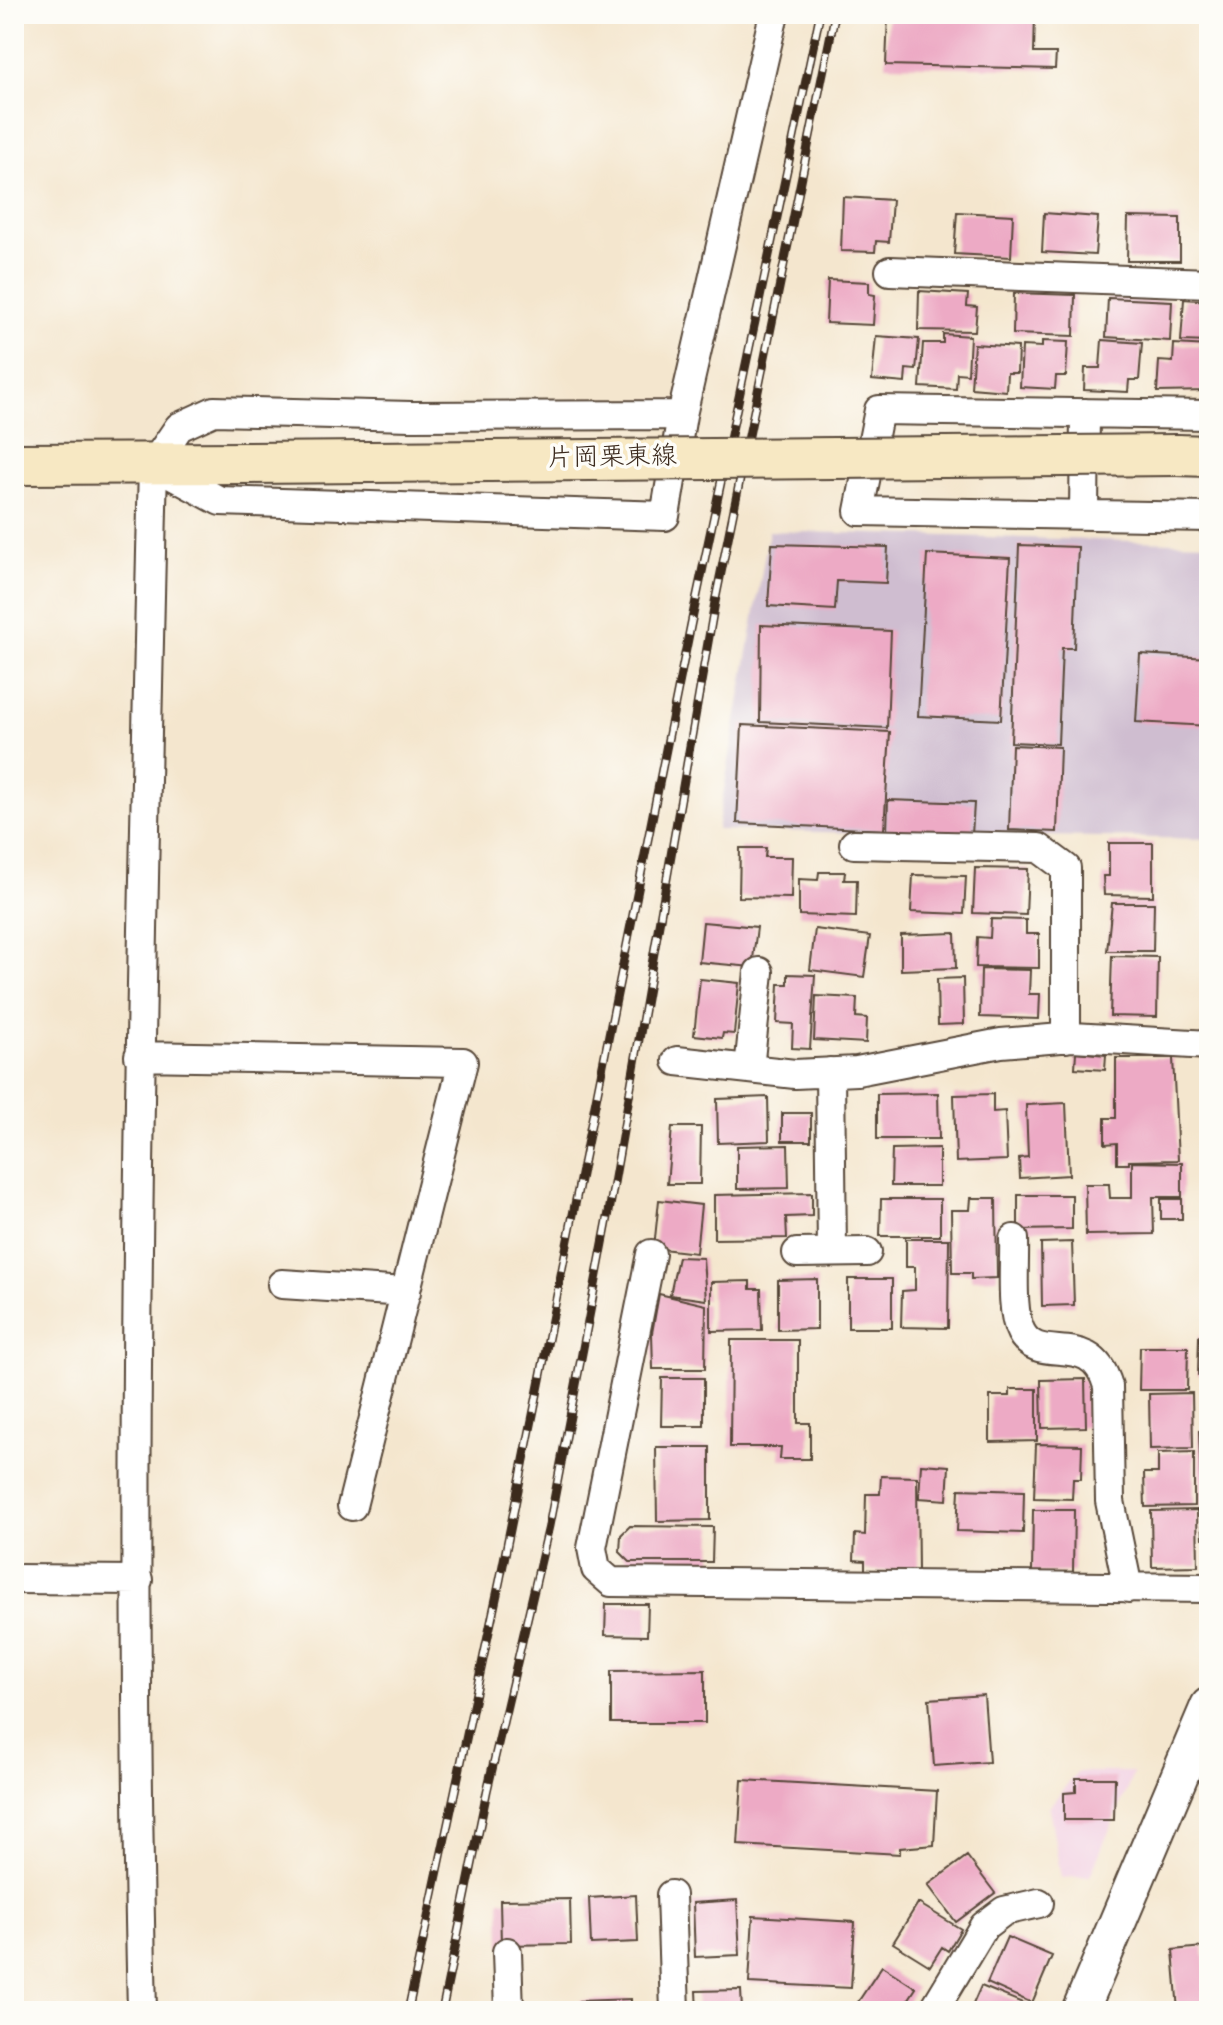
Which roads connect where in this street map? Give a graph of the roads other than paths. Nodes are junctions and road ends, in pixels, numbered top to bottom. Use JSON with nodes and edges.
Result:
{"nodes":[{"id":1,"x":774,"y":14,"type":"edge"},
{"id":2,"x":890,"y":271,"type":"dead end"},
{"id":3,"x":1209,"y":283,"type":"edge"},
{"id":4,"x":1085,"y":413,"type":"junction"},
{"id":5,"x":682,"y":415,"type":"junction"},
{"id":6,"x":1209,"y":415,"type":"edge"},
{"id":7,"x":1193,"y":455,"type":"edge"},
{"id":8,"x":14,"y":464,"type":"edge"},
{"id":9,"x":153,"y":465,"type":"junction"},
{"id":10,"x":1084,"y":515,"type":"junction"},
{"id":11,"x":1209,"y":517,"type":"edge"},
{"id":12,"x":854,"y":844,"type":"dead end"},
{"id":13,"x":759,"y":972,"type":"dead end"},
{"id":14,"x":1066,"y":1038,"type":"junction"},
{"id":15,"x":1209,"y":1045,"type":"edge"},
{"id":16,"x":139,"y":1056,"type":"junction"},
{"id":17,"x":677,"y":1061,"type":"dead end"},
{"id":18,"x":749,"y":1069,"type":"junction"},
{"id":19,"x":830,"y":1072,"type":"junction"},
{"id":20,"x":1014,"y":1239,"type":"dead end"},
{"id":21,"x":832,"y":1252,"type":"junction"},
{"id":22,"x":867,"y":1252,"type":"dead end"},
{"id":23,"x":797,"y":1253,"type":"dead end"},
{"id":24,"x":651,"y":1254,"type":"dead end"},
{"id":25,"x":282,"y":1284,"type":"dead end"},
{"id":26,"x":406,"y":1292,"type":"junction"},
{"id":27,"x":352,"y":1506,"type":"dead end"},
{"id":28,"x":14,"y":1579,"type":"edge"},
{"id":29,"x":138,"y":1580,"type":"junction"},
{"id":30,"x":1128,"y":1588,"type":"junction"},
{"id":31,"x":1209,"y":1588,"type":"edge"},
{"id":32,"x":1209,"y":1706,"type":"edge"},
{"id":33,"x":671,"y":1895,"type":"dead end"},
{"id":34,"x":1039,"y":1903,"type":"dead end"},
{"id":35,"x":507,"y":1952,"type":"dead end"},
{"id":36,"x":142,"y":2011,"type":"edge"},
{"id":37,"x":509,"y":2011,"type":"edge"},
{"id":38,"x":675,"y":2011,"type":"edge"},
{"id":39,"x":933,"y":2011,"type":"edge"},
{"id":40,"x":1080,"y":2011,"type":"edge"}],
"edges":[{"from":1,"to":5,"type":"street"},
{"from":2,"to":3,"type":"street"},
{"from":4,"to":6,"type":"street"},
{"from":4,"to":10,"type":"street"},
{"from":4,"to":10,"type":"street"},
{"from":5,"to":9,"type":"street"},
{"from":5,"to":9,"type":"street"},
{"from":7,"to":9,"type":"main road","name":"片岡栗東線","bridge":true},
{"from":8,"to":9,"type":"main road","name":"片岡栗東線"},
{"from":9,"to":16,"type":"street"},
{"from":10,"to":11,"type":"street"},
{"from":12,"to":14,"type":"street"},
{"from":13,"to":18,"type":"street"},
{"from":14,"to":15,"type":"street"},
{"from":14,"to":19,"type":"street"},
{"from":16,"to":26,"type":"street"},
{"from":16,"to":29,"type":"street"},
{"from":17,"to":18,"type":"street"},
{"from":18,"to":19,"type":"street"},
{"from":19,"to":21,"type":"street"},
{"from":20,"to":30,"type":"street"},
{"from":21,"to":22,"type":"street"},
{"from":21,"to":23,"type":"street"},
{"from":24,"to":30,"type":"street"},
{"from":25,"to":26,"type":"street"},
{"from":26,"to":27,"type":"street"},
{"from":28,"to":29,"type":"street"},
{"from":29,"to":36,"type":"street"},
{"from":30,"to":31,"type":"street"},
{"from":32,"to":40,"type":"street"},
{"from":33,"to":38,"type":"street"},
{"from":34,"to":39,"type":"street"},
{"from":35,"to":37,"type":"street"}]}
